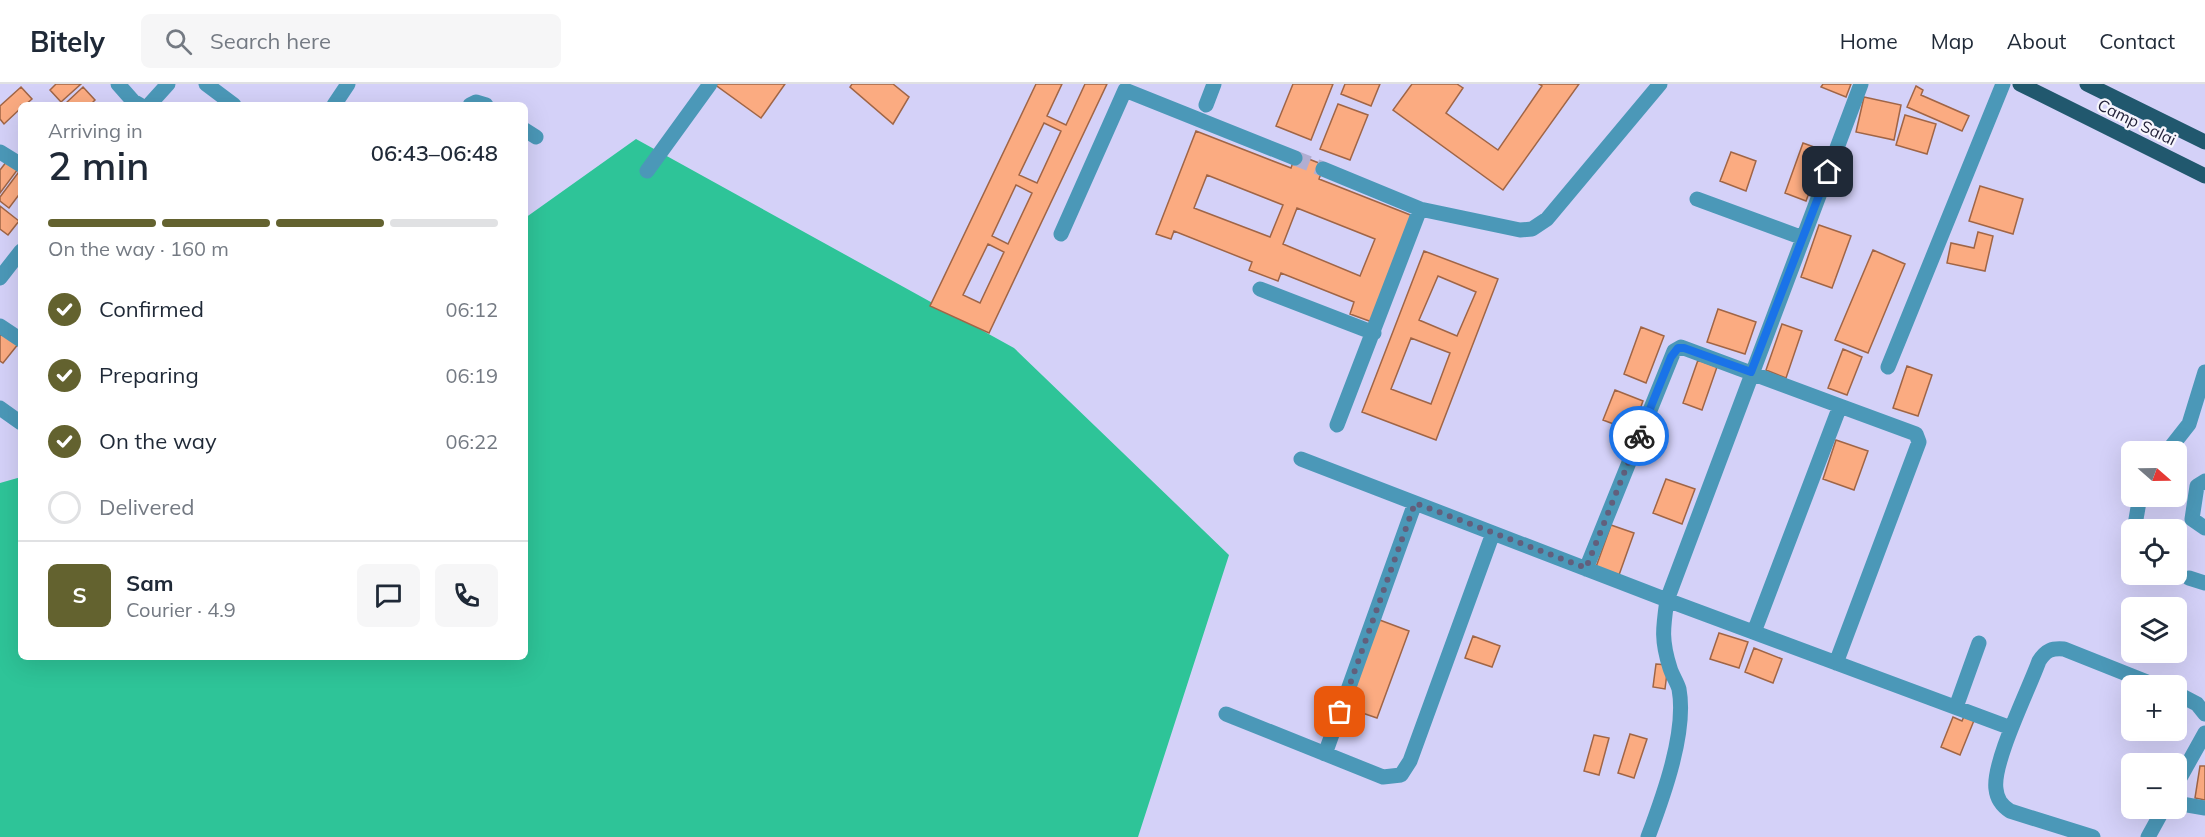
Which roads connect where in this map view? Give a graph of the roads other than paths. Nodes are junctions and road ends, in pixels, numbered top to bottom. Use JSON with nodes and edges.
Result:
{"nodes":[{"id":1,"x":118,"y":84,"type":"edge"},
{"id":2,"x":168,"y":84,"type":"edge"},
{"id":3,"x":348,"y":84,"type":"edge"},
{"id":4,"x":710,"y":84,"type":"edge"},
{"id":5,"x":1214,"y":84,"type":"edge"},
{"id":6,"x":1660,"y":84,"type":"edge"},
{"id":7,"x":1861,"y":84,"type":"edge"},
{"id":8,"x":2003,"y":84,"type":"edge"},
{"id":9,"x":2020,"y":84,"type":"edge"},
{"id":10,"x":2087,"y":84,"type":"edge"},
{"id":11,"x":212,"y":86,"type":"edge"},
{"id":12,"x":1126,"y":87,"type":"edge"},
{"id":13,"x":135,"y":102,"type":"edge"},
{"id":14,"x":153,"y":102,"type":"edge"},
{"id":15,"x":231,"y":102,"type":"edge"},
{"id":16,"x":336,"y":102,"type":"edge"},
{"id":17,"x":1206,"y":105,"type":"dead end"},
{"id":18,"x":2205,"y":142,"type":"edge"},
{"id":19,"x":2,"y":158,"type":"edge"},
{"id":20,"x":1295,"y":158,"type":"tunnel mouth"},
{"id":21,"x":18,"y":164,"type":"edge"},
{"id":22,"x":1323,"y":169,"type":"tunnel mouth"},
{"id":23,"x":647,"y":171,"type":"dead end"},
{"id":24,"x":2205,"y":176,"type":"edge"},
{"id":25,"x":1697,"y":199,"type":"dead end"},
{"id":26,"x":1420,"y":209,"type":"junction"},
{"id":27,"x":1061,"y":234,"type":"dead end"},
{"id":28,"x":1803,"y":238,"type":"junction"},
{"id":29,"x":18,"y":255,"type":"edge"},
{"id":30,"x":0,"y":278,"type":"edge"},
{"id":31,"x":1260,"y":289,"type":"dead end"},
{"id":32,"x":0,"y":326,"type":"edge"},
{"id":33,"x":1374,"y":333,"type":"junction"},
{"id":34,"x":18,"y":338,"type":"edge"},
{"id":35,"x":1888,"y":367,"type":"dead end"},
{"id":36,"x":1751,"y":372,"type":"junction"},
{"id":37,"x":2205,"y":372,"type":"edge"},
{"id":38,"x":1840,"y":406,"type":"junction"},
{"id":39,"x":0,"y":408,"type":"edge"},
{"id":40,"x":18,"y":417,"type":"edge"},
{"id":41,"x":1337,"y":425,"type":"dead end"},
{"id":42,"x":2176,"y":441,"type":"edge"},
{"id":43,"x":1301,"y":459,"type":"dead end"},
{"id":44,"x":2205,"y":481,"type":"edge"},
{"id":45,"x":1415,"y":503,"type":"junction"},
{"id":46,"x":2205,"y":528,"type":"edge"},
{"id":47,"x":1493,"y":533,"type":"junction"},
{"id":48,"x":1586,"y":568,"type":"junction"},
{"id":49,"x":2189,"y":578,"type":"dead end"},
{"id":50,"x":2205,"y":583,"type":"edge"},
{"id":51,"x":1668,"y":600,"type":"junction"},
{"id":52,"x":1754,"y":632,"type":"junction"},
{"id":53,"x":1979,"y":643,"type":"dead end"},
{"id":54,"x":1836,"y":663,"type":"junction"},
{"id":55,"x":2129,"y":675,"type":"edge"},
{"id":56,"x":2187,"y":699,"type":"edge"},
{"id":57,"x":1956,"y":707,"type":"junction"},
{"id":58,"x":1226,"y":714,"type":"dead end"},
{"id":59,"x":2205,"y":714,"type":"edge"},
{"id":60,"x":2011,"y":728,"type":"junction"},
{"id":61,"x":2205,"y":733,"type":"edge"},
{"id":62,"x":1325,"y":754,"type":"junction"},
{"id":63,"x":2187,"y":765,"type":"edge"},
{"id":64,"x":2187,"y":805,"type":"edge"},
{"id":65,"x":2205,"y":808,"type":"edge"},
{"id":66,"x":2159,"y":819,"type":"edge"},
{"id":67,"x":1648,"y":837,"type":"edge"},
{"id":68,"x":2092,"y":837,"type":"edge"},
{"id":69,"x":2150,"y":837,"type":"edge"}],
"edges":[{"from":1,"to":13,"type":"street"},
{"from":2,"to":14,"type":"street"},
{"from":3,"to":16,"type":"street"},
{"from":4,"to":23,"type":"street"},
{"from":5,"to":17,"type":"street"},
{"from":6,"to":26,"type":"street"},
{"from":7,"to":28,"type":"street"},
{"from":8,"to":35,"type":"street"},
{"from":9,"to":24,"type":"main road","name":"Camp Salai"},
{"from":10,"to":18,"type":"main road","name":"Camp Salai"},
{"from":11,"to":15,"type":"street"},
{"from":12,"to":20,"type":"street"},
{"from":12,"to":27,"type":"street"},
{"from":19,"to":21,"type":"street"},
{"from":22,"to":26,"type":"street"},
{"from":25,"to":28,"type":"street"},
{"from":26,"to":33,"type":"street"},
{"from":28,"to":36,"type":"street"},
{"from":29,"to":30,"type":"street"},
{"from":31,"to":33,"type":"street"},
{"from":32,"to":34,"type":"street"},
{"from":33,"to":41,"type":"street"},
{"from":36,"to":38,"type":"street"},
{"from":36,"to":48,"type":"street"},
{"from":36,"to":51,"type":"street"},
{"from":37,"to":42,"type":"street"},
{"from":38,"to":52,"type":"street"},
{"from":38,"to":54,"type":"street"},
{"from":39,"to":40,"type":"street"},
{"from":43,"to":45,"type":"street"},
{"from":44,"to":46,"type":"street"},
{"from":45,"to":47,"type":"street"},
{"from":45,"to":62,"type":"street"},
{"from":47,"to":48,"type":"street"},
{"from":47,"to":62,"type":"street"},
{"from":48,"to":51,"type":"street"},
{"from":49,"to":50,"type":"street"},
{"from":51,"to":52,"type":"street"},
{"from":51,"to":67,"type":"street"},
{"from":52,"to":54,"type":"street"},
{"from":53,"to":57,"type":"street"},
{"from":54,"to":57,"type":"street"},
{"from":55,"to":60,"type":"street"},
{"from":56,"to":59,"type":"street"},
{"from":57,"to":60,"type":"street"},
{"from":58,"to":62,"type":"street"},
{"from":60,"to":68,"type":"street"},
{"from":61,"to":63,"type":"street"},
{"from":64,"to":65,"type":"street"},
{"from":66,"to":69,"type":"street"}]}
